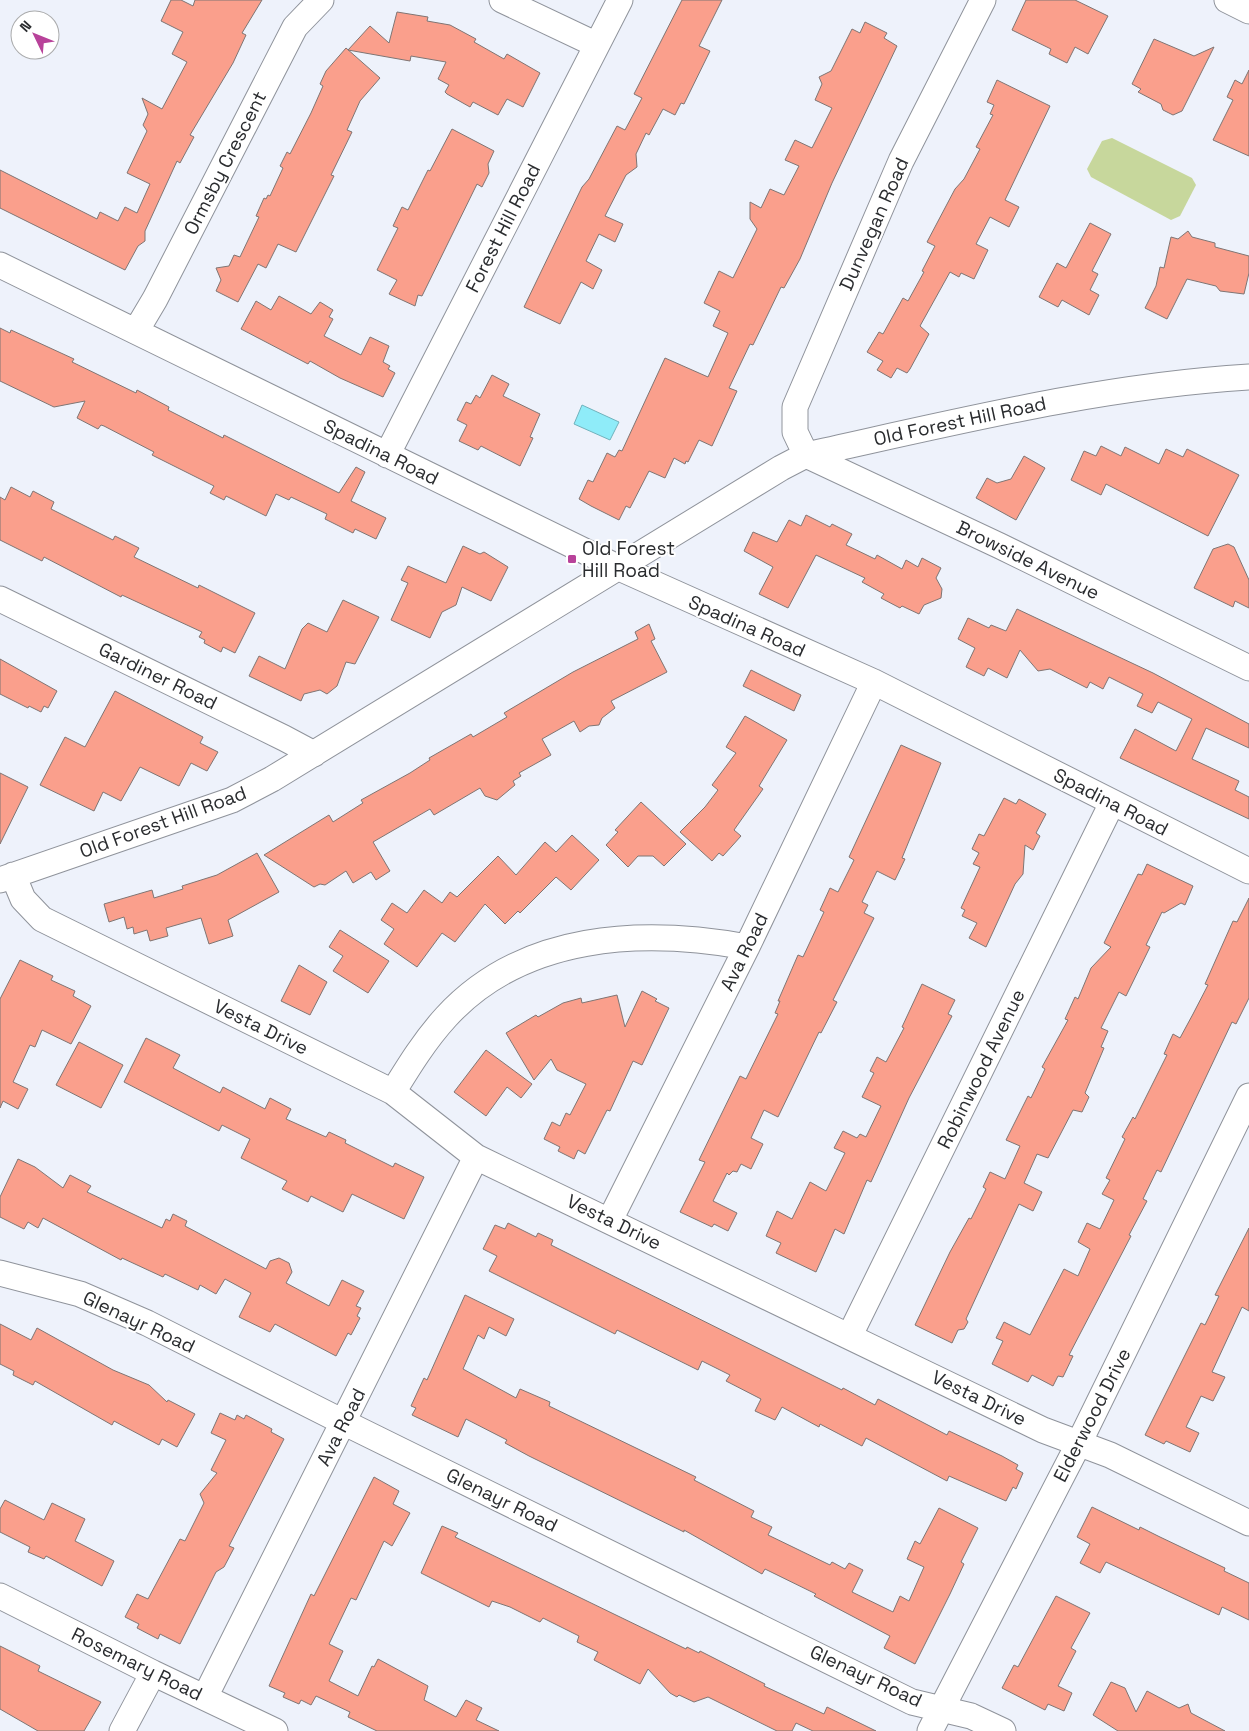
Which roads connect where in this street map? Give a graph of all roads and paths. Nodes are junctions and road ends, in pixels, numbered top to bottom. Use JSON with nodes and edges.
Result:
{"nodes":[{"id":1,"x":320,"y":0,"type":"edge"},
{"id":2,"x":502,"y":0,"type":"edge"},
{"id":3,"x":620,"y":0,"type":"edge"},
{"id":4,"x":983,"y":0,"type":"edge"},
{"id":5,"x":1227,"y":0,"type":"edge"},
{"id":6,"x":1249,"y":10,"type":"edge"},
{"id":7,"x":597,"y":45,"type":"junction"},
{"id":8,"x":0,"y":266,"type":"edge"},
{"id":9,"x":136,"y":331,"type":"junction"},
{"id":10,"x":1249,"y":377,"type":"edge"},
{"id":11,"x":387,"y":455,"type":"junction"},
{"id":12,"x":806,"y":455,"type":"junction"},
{"id":13,"x":617,"y":567,"type":"junction"},
{"id":14,"x":0,"y":599,"type":"edge"},
{"id":15,"x":1249,"y":668,"type":"edge"},
{"id":16,"x":874,"y":682,"type":"junction"},
{"id":17,"x":314,"y":754,"type":"junction"},
{"id":18,"x":1112,"y":803,"type":"junction"},
{"id":19,"x":1249,"y":871,"type":"edge"},
{"id":20,"x":7,"y":878,"type":"edge"},
{"id":21,"x":747,"y":947,"type":"junction"},
{"id":22,"x":393,"y":1092,"type":"junction"},
{"id":23,"x":1249,"y":1096,"type":"edge"},
{"id":24,"x":476,"y":1157,"type":"junction"},
{"id":25,"x":610,"y":1220,"type":"junction"},
{"id":26,"x":0,"y":1273,"type":"edge"},
{"id":27,"x":850,"y":1335,"type":"junction"},
{"id":28,"x":343,"y":1422,"type":"junction"},
{"id":29,"x":1079,"y":1443,"type":"junction"},
{"id":30,"x":1249,"y":1523,"type":"edge"},
{"id":31,"x":0,"y":1596,"type":"edge"},
{"id":32,"x":153,"y":1673,"type":"junction"},
{"id":33,"x":205,"y":1696,"type":"junction"},
{"id":34,"x":941,"y":1708,"type":"junction"},
{"id":35,"x":122,"y":1731,"type":"edge"},
{"id":36,"x":275,"y":1731,"type":"edge"},
{"id":37,"x":930,"y":1731,"type":"edge"},
{"id":38,"x":1002,"y":1731,"type":"edge"}],
"edges":[{"from":1,"to":9,"type":"street","name":"Ormsby Crescent"},
{"from":2,"to":7,"type":"street"},
{"from":3,"to":7,"type":"street","name":"Forest Hill Road"},
{"from":4,"to":12,"type":"street","name":"Dunvegan Road"},
{"from":5,"to":6,"type":"street"},
{"from":7,"to":11,"type":"street","name":"Forest Hill Road"},
{"from":8,"to":9,"type":"street","name":"Spadina Road"},
{"from":9,"to":11,"type":"street","name":"Spadina Road"},
{"from":10,"to":12,"type":"street","name":"Old Forest Hill Road"},
{"from":11,"to":13,"type":"street","name":"Spadina Road"},
{"from":12,"to":13,"type":"street","name":"Old Forest Hill Road"},
{"from":12,"to":15,"type":"street","name":"Browside Avenue"},
{"from":13,"to":16,"type":"street","name":"Spadina Road"},
{"from":13,"to":17,"type":"street","name":"Old Forest Hill Road"},
{"from":14,"to":17,"type":"street","name":"Gardiner Road"},
{"from":16,"to":18,"type":"street","name":"Spadina Road"},
{"from":16,"to":21,"type":"street","name":"Ava Road"},
{"from":17,"to":20,"type":"street","name":"Old Forest Hill Road"},
{"from":18,"to":19,"type":"street","name":"Spadina Road"},
{"from":18,"to":27,"type":"street","name":"Robinwood Avenue"},
{"from":20,"to":22,"type":"street","name":"Vesta Drive"},
{"from":21,"to":22,"type":"street"},
{"from":21,"to":25,"type":"street","name":"Ava Road"},
{"from":22,"to":24,"type":"street","name":"Vesta Drive"},
{"from":23,"to":29,"type":"street","name":"Elderwood Drive"},
{"from":24,"to":25,"type":"street","name":"Vesta Drive"},
{"from":24,"to":28,"type":"street","name":"Ava Road"},
{"from":25,"to":27,"type":"street","name":"Vesta Drive"},
{"from":26,"to":28,"type":"street","name":"Glenayr Road"},
{"from":27,"to":29,"type":"street","name":"Vesta Drive"},
{"from":28,"to":33,"type":"street","name":"Ava Road"},
{"from":28,"to":34,"type":"street","name":"Glenayr Road"},
{"from":29,"to":30,"type":"street","name":"Vesta Drive"},
{"from":29,"to":34,"type":"street","name":"Elderwood Drive"},
{"from":31,"to":32,"type":"street","name":"Rosemary Road"},
{"from":32,"to":33,"type":"street","name":"Rosemary Road"},
{"from":32,"to":35,"type":"street"},
{"from":33,"to":36,"type":"street","name":"Rosemary Road"},
{"from":34,"to":37,"type":"street","name":"Elderwood Drive"},
{"from":34,"to":38,"type":"street","name":"Glenayr Road"}]}
